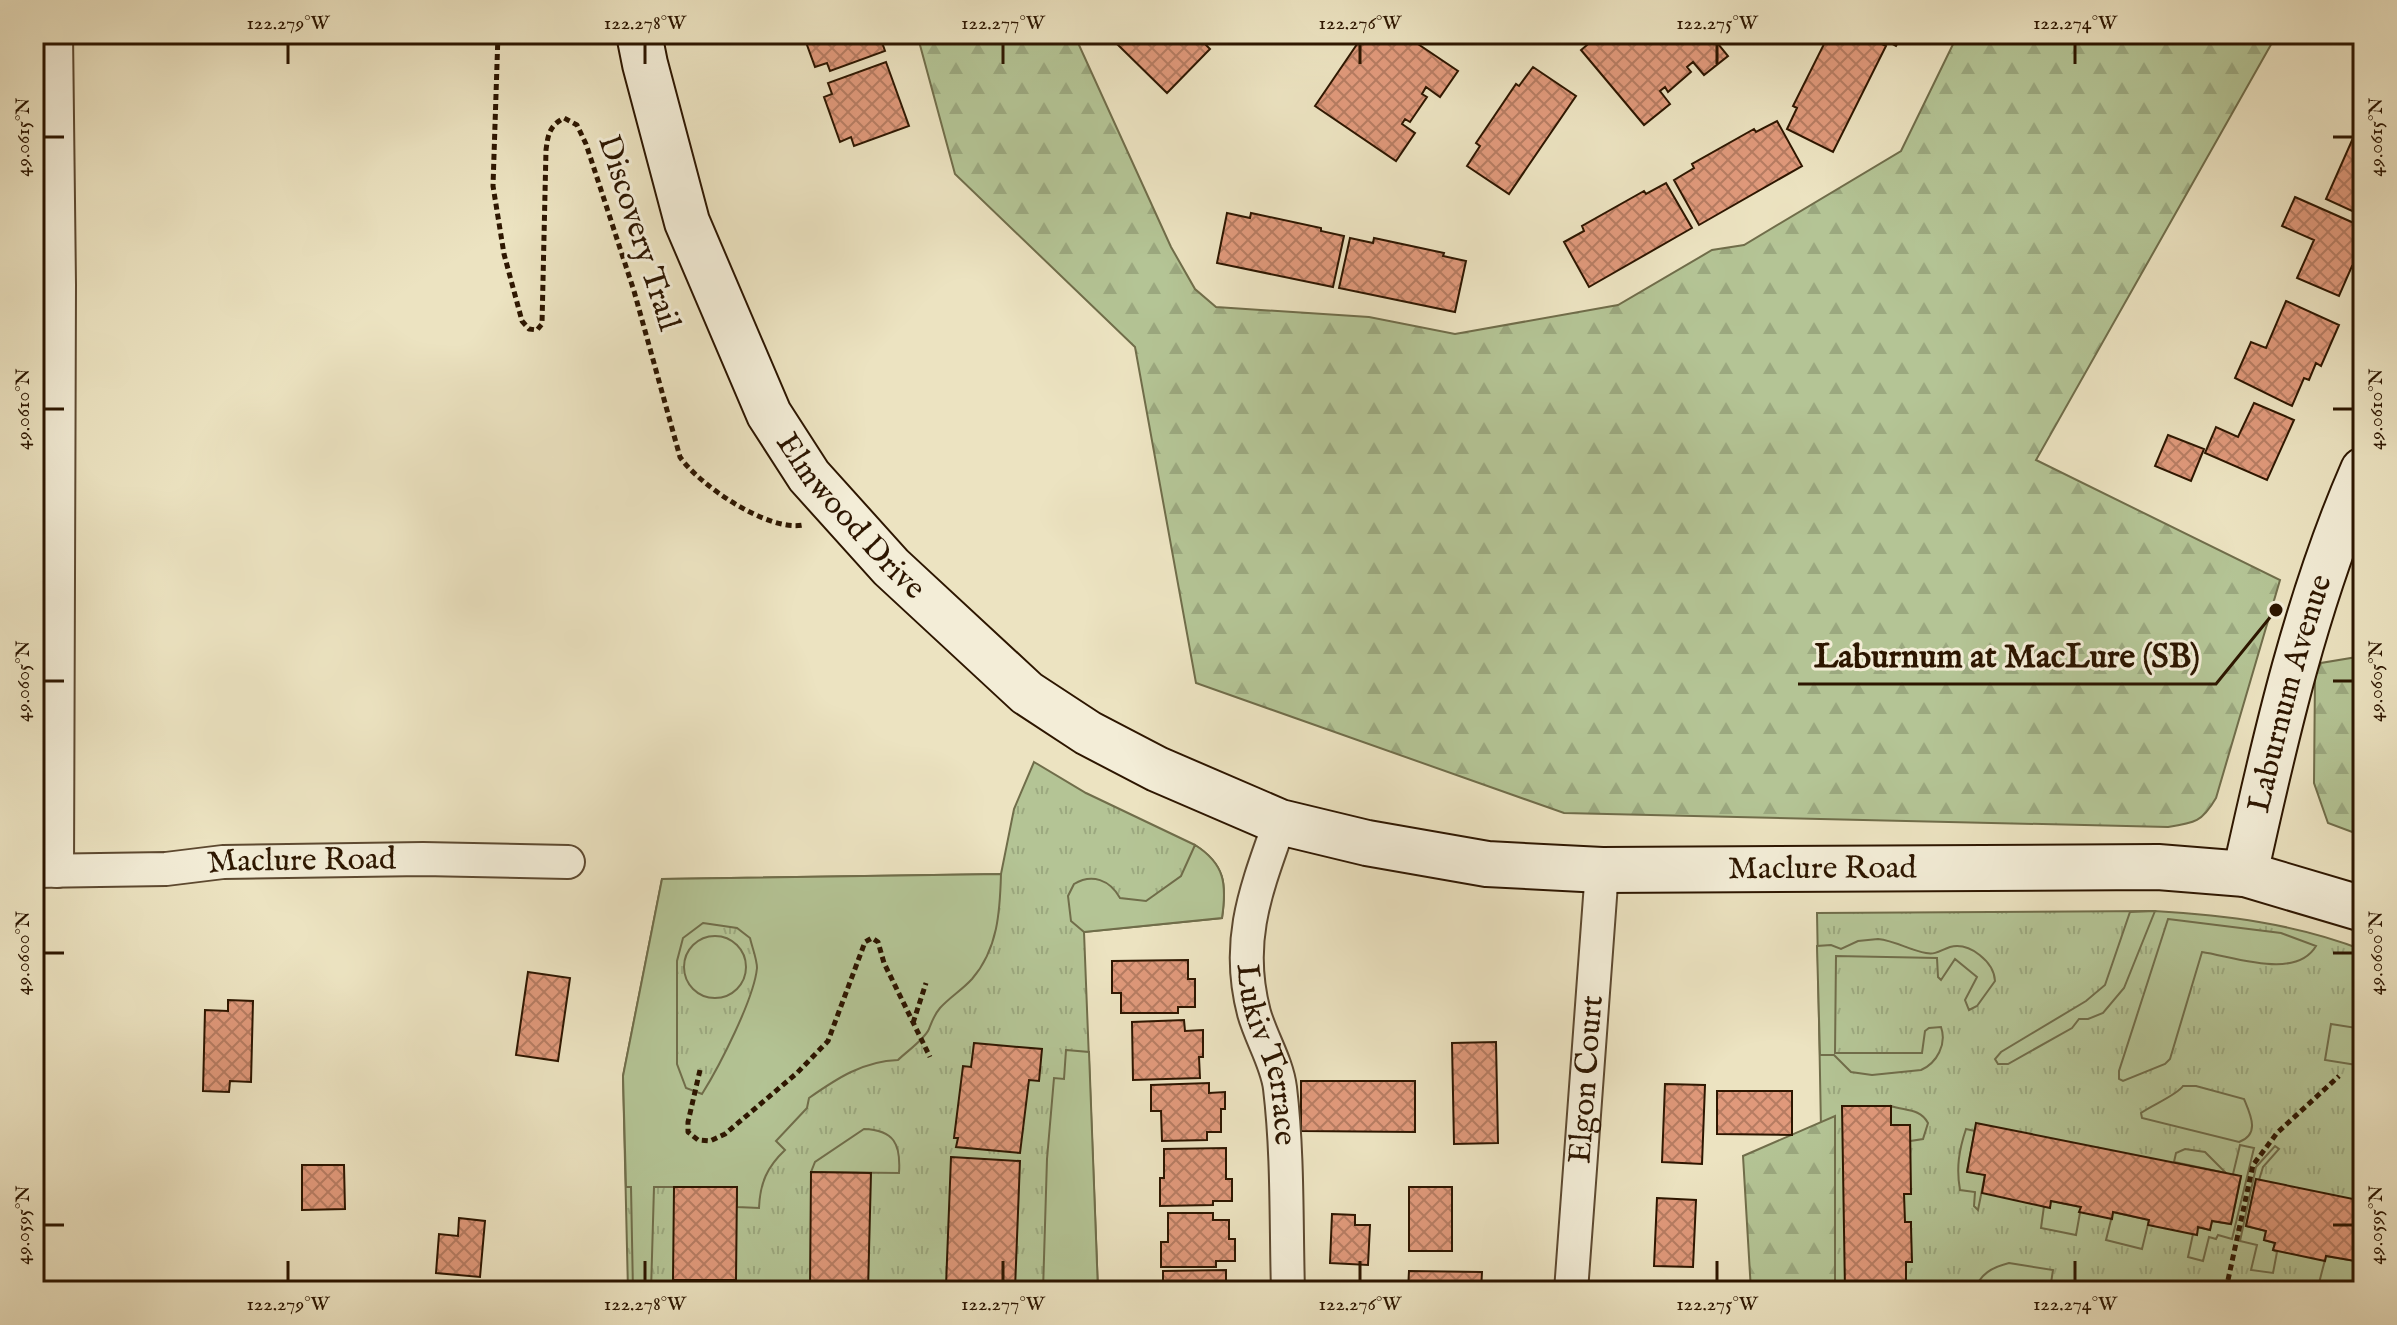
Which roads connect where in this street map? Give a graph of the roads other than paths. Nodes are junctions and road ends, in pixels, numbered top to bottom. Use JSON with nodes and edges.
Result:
{"nodes":[{"id":1,"x":56,"y":34,"type":"edge"},
{"id":2,"x":639,"y":34,"type":"edge"},
{"id":3,"x":2363,"y":470,"type":"edge"},
{"id":4,"x":1280,"y":822,"type":"junction"},
{"id":5,"x":568,"y":862,"type":"dead end"},
{"id":6,"x":1602,"y":870,"type":"junction"},
{"id":7,"x":45,"y":871,"type":"edge"},
{"id":8,"x":2245,"y":874,"type":"junction"},
{"id":9,"x":2363,"y":909,"type":"edge"},
{"id":10,"x":1288,"y":1291,"type":"edge"},
{"id":11,"x":1571,"y":1291,"type":"edge"}],
"edges":[{"from":1,"to":7,"type":"street"},
{"from":2,"to":4,"type":"street","name":"Elmwood Drive"},
{"from":3,"to":8,"type":"street","name":"Laburnum Avenue"},
{"from":4,"to":6,"type":"street","name":"Maclure Road"},
{"from":4,"to":10,"type":"street","name":"Lukiv Terrace"},
{"from":5,"to":7,"type":"street","name":"Maclure Road"},
{"from":6,"to":8,"type":"street","name":"Maclure Road"},
{"from":6,"to":11,"type":"street","name":"Elgon Court"},
{"from":8,"to":9,"type":"street","name":"Maclure Road"}]}
